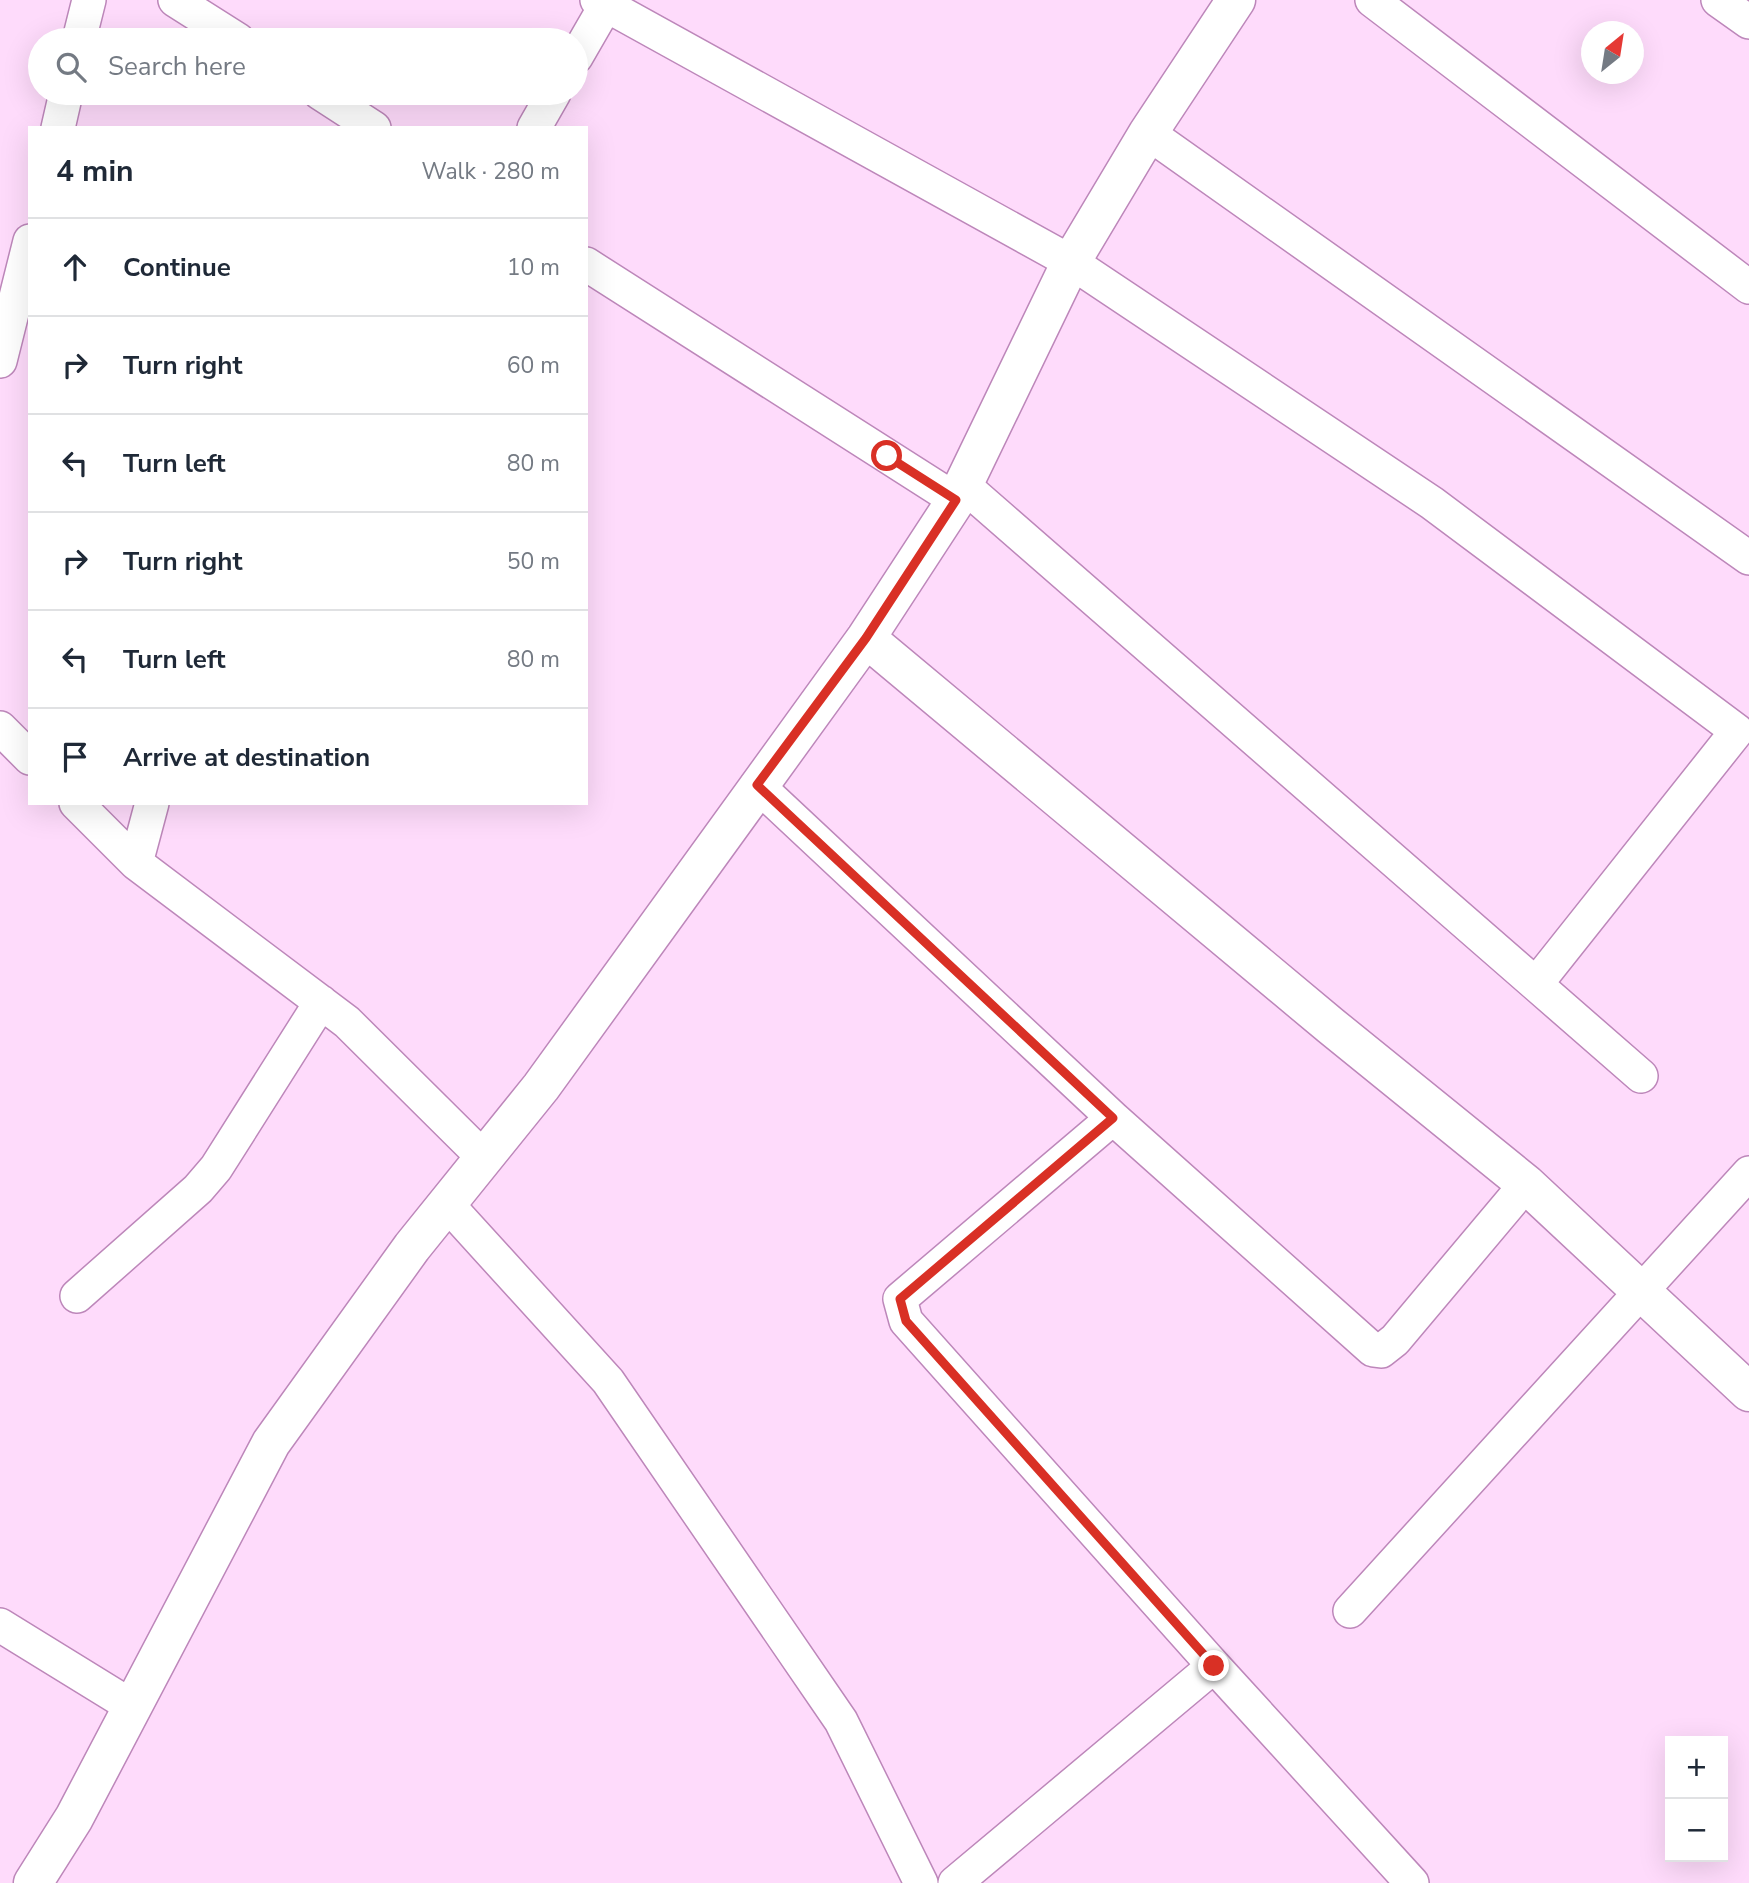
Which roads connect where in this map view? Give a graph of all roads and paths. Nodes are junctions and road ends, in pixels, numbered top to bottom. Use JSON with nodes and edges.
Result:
{"nodes":[{"id":1,"x":89,"y":0,"type":"edge"},
{"id":2,"x":175,"y":0,"type":"edge"},
{"id":3,"x":1236,"y":0,"type":"edge"},
{"id":4,"x":1371,"y":0,"type":"edge"},
{"id":5,"x":1718,"y":0,"type":"edge"},
{"id":6,"x":602,"y":3,"type":"edge"},
{"id":7,"x":1749,"y":22,"type":"edge"},
{"id":8,"x":82,"y":28,"type":"edge"},
{"id":9,"x":219,"y":28,"type":"edge"},
{"id":10,"x":588,"y":32,"type":"edge"},
{"id":11,"x":63,"y":105,"type":"edge"},
{"id":12,"x":547,"y":105,"type":"edge"},
{"id":13,"x":325,"y":107,"type":"edge"},
{"id":14,"x":58,"y":126,"type":"edge"},
{"id":15,"x":369,"y":126,"type":"edge"},
{"id":16,"x":535,"y":126,"type":"edge"},
{"id":17,"x":1148,"y":134,"type":"junction"},
{"id":18,"x":28,"y":248,"type":"edge"},
{"id":19,"x":1071,"y":262,"type":"junction"},
{"id":20,"x":588,"y":265,"type":"edge"},
{"id":21,"x":1749,"y":287,"type":"edge"},
{"id":22,"x":0,"y":361,"type":"edge"},
{"id":23,"x":959,"y":492,"type":"junction"},
{"id":24,"x":1749,"y":558,"type":"edge"},
{"id":25,"x":866,"y":638,"type":"junction"},
{"id":26,"x":0,"y":728,"type":"edge"},
{"id":27,"x":1743,"y":735,"type":"edge"},
{"id":28,"x":28,"y":756,"type":"edge"},
{"id":29,"x":757,"y":785,"type":"junction"},
{"id":30,"x":78,"y":805,"type":"edge"},
{"id":31,"x":151,"y":805,"type":"edge"},
{"id":32,"x":136,"y":863,"type":"junction"},
{"id":33,"x":1536,"y":984,"type":"junction"},
{"id":34,"x":321,"y":1002,"type":"junction"},
{"id":35,"x":1641,"y":1076,"type":"dead end"},
{"id":36,"x":1113,"y":1118,"type":"junction"},
{"id":37,"x":482,"y":1156,"type":"junction"},
{"id":38,"x":1749,"y":1173,"type":"edge"},
{"id":39,"x":1526,"y":1184,"type":"junction"},
{"id":40,"x":447,"y":1204,"type":"junction"},
{"id":41,"x":1640,"y":1289,"type":"junction"},
{"id":42,"x":76,"y":1296,"type":"dead end"},
{"id":43,"x":1749,"y":1392,"type":"edge"},
{"id":44,"x":1350,"y":1611,"type":"dead end"},
{"id":45,"x":0,"y":1625,"type":"edge"},
{"id":46,"x":1214,"y":1666,"type":"junction"},
{"id":47,"x":133,"y":1707,"type":"junction"},
{"id":48,"x":33,"y":1883,"type":"edge"},
{"id":49,"x":920,"y":1883,"type":"edge"},
{"id":50,"x":955,"y":1883,"type":"edge"},
{"id":51,"x":1412,"y":1883,"type":"edge"}],
"edges":[{"from":1,"to":8,"type":"street"},
{"from":2,"to":9,"type":"street"},
{"from":3,"to":17,"type":"street"},
{"from":4,"to":21,"type":"street"},
{"from":5,"to":7,"type":"street"},
{"from":6,"to":10,"type":"street"},
{"from":6,"to":19,"type":"street"},
{"from":11,"to":14,"type":"street"},
{"from":12,"to":16,"type":"street"},
{"from":13,"to":15,"type":"street"},
{"from":17,"to":19,"type":"street"},
{"from":17,"to":24,"type":"street"},
{"from":18,"to":22,"type":"street"},
{"from":19,"to":23,"type":"street"},
{"from":19,"to":27,"type":"street"},
{"from":20,"to":23,"type":"street"},
{"from":23,"to":25,"type":"street"},
{"from":23,"to":33,"type":"street"},
{"from":25,"to":29,"type":"street"},
{"from":25,"to":39,"type":"street"},
{"from":26,"to":28,"type":"street"},
{"from":27,"to":33,"type":"street"},
{"from":29,"to":36,"type":"street"},
{"from":29,"to":37,"type":"street"},
{"from":30,"to":32,"type":"street"},
{"from":31,"to":32,"type":"street"},
{"from":32,"to":34,"type":"street"},
{"from":33,"to":35,"type":"street"},
{"from":34,"to":37,"type":"street"},
{"from":34,"to":42,"type":"street"},
{"from":36,"to":39,"type":"street"},
{"from":36,"to":46,"type":"street"},
{"from":37,"to":40,"type":"street"},
{"from":38,"to":41,"type":"street"},
{"from":39,"to":41,"type":"street"},
{"from":40,"to":47,"type":"street"},
{"from":40,"to":49,"type":"street"},
{"from":41,"to":43,"type":"street"},
{"from":41,"to":44,"type":"street"},
{"from":45,"to":47,"type":"street"},
{"from":46,"to":50,"type":"street"},
{"from":46,"to":51,"type":"street"},
{"from":47,"to":48,"type":"street"}]}
